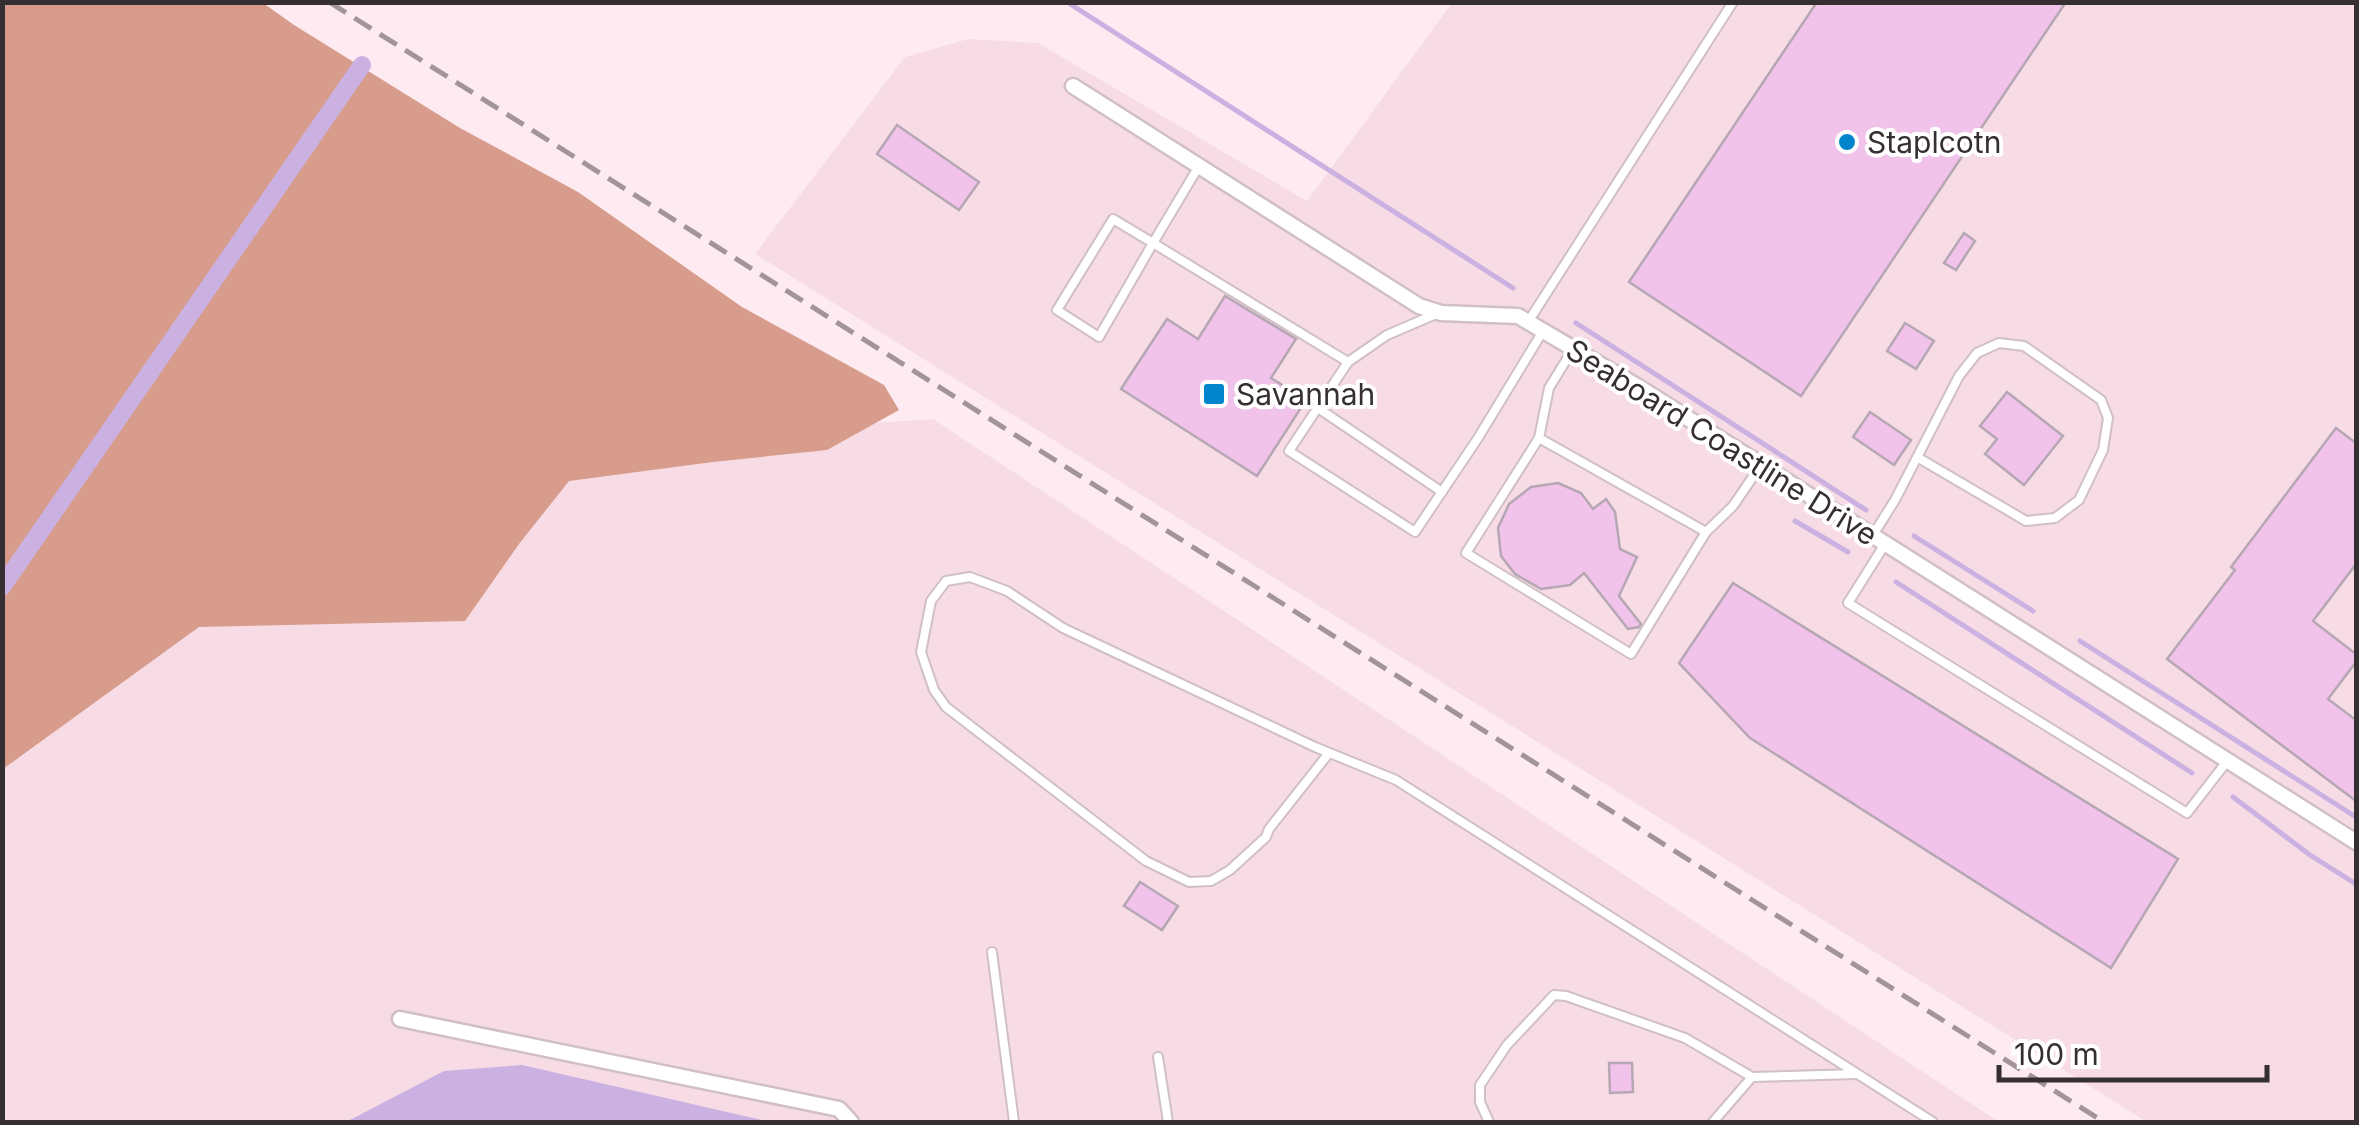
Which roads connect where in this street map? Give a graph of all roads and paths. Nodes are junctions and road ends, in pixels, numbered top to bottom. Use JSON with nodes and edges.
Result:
{"nodes":[{"id":1,"x":1732,"y":2,"type":"edge"},
{"id":2,"x":1073,"y":86,"type":"dead end"},
{"id":3,"x":1199,"y":166,"type":"junction"},
{"id":4,"x":1153,"y":243,"type":"junction"},
{"id":5,"x":1440,"y":313,"type":"junction"},
{"id":6,"x":1528,"y":322,"type":"junction"},
{"id":7,"x":1543,"y":331,"type":"junction"},
{"id":8,"x":1574,"y":348,"type":"junction"},
{"id":9,"x":1348,"y":362,"type":"junction"},
{"id":10,"x":1318,"y":408,"type":"junction"},
{"id":11,"x":1539,"y":438,"type":"junction"},
{"id":12,"x":1917,"y":457,"type":"junction"},
{"id":13,"x":1761,"y":464,"type":"junction"},
{"id":14,"x":1442,"y":492,"type":"junction"},
{"id":15,"x":1706,"y":532,"type":"junction"},
{"id":16,"x":1879,"y":539,"type":"junction"},
{"id":17,"x":1329,"y":753,"type":"junction"},
{"id":18,"x":2228,"y":760,"type":"junction"},
{"id":19,"x":2356,"y":842,"type":"edge"},
{"id":20,"x":992,"y":952,"type":"dead end"},
{"id":21,"x":400,"y":1019,"type":"dead end"},
{"id":22,"x":1158,"y":1057,"type":"dead end"},
{"id":23,"x":1857,"y":1074,"type":"junction"},
{"id":24,"x":1752,"y":1077,"type":"junction"},
{"id":25,"x":851,"y":1122,"type":"edge"},
{"id":26,"x":1014,"y":1122,"type":"edge"},
{"id":27,"x":1168,"y":1122,"type":"edge"},
{"id":28,"x":1488,"y":1122,"type":"edge"},
{"id":29,"x":1713,"y":1122,"type":"edge"},
{"id":30,"x":1933,"y":1122,"type":"edge"}],
"edges":[{"from":1,"to":6,"type":"lane"},
{"from":2,"to":3,"type":"street","name":"Seaboard Coastline Drive"},
{"from":3,"to":4,"type":"lane"},
{"from":3,"to":5,"type":"street","name":"Seaboard Coastline Drive"},
{"from":4,"to":4,"type":"lane"},
{"from":4,"to":9,"type":"lane"},
{"from":5,"to":6,"type":"street","name":"Seaboard Coastline Drive"},
{"from":5,"to":9,"type":"lane"},
{"from":6,"to":7,"type":"street","name":"Seaboard Coastline Drive"},
{"from":7,"to":8,"type":"street","name":"Seaboard Coastline Drive"},
{"from":7,"to":14,"type":"lane"},
{"from":8,"to":11,"type":"lane"},
{"from":8,"to":13,"type":"street","name":"Seaboard Coastline Drive"},
{"from":9,"to":10,"type":"lane"},
{"from":10,"to":14,"type":"lane"},
{"from":10,"to":14,"type":"lane"},
{"from":11,"to":15,"type":"lane"},
{"from":11,"to":15,"type":"lane"},
{"from":12,"to":12,"type":"lane"},
{"from":12,"to":16,"type":"lane"},
{"from":13,"to":15,"type":"lane"},
{"from":13,"to":16,"type":"street","name":"Seaboard Coastline Drive"},
{"from":16,"to":18,"type":"street","name":"Seaboard Coastline Drive"},
{"from":16,"to":18,"type":"lane"},
{"from":17,"to":17,"type":"lane"},
{"from":17,"to":23,"type":"lane"},
{"from":18,"to":19,"type":"street","name":"Seaboard Coastline Drive"},
{"from":20,"to":26,"type":"lane"},
{"from":21,"to":25,"type":"street"},
{"from":22,"to":27,"type":"lane"},
{"from":23,"to":24,"type":"lane"},
{"from":23,"to":30,"type":"lane"},
{"from":24,"to":28,"type":"lane"},
{"from":24,"to":29,"type":"lane"}]}
